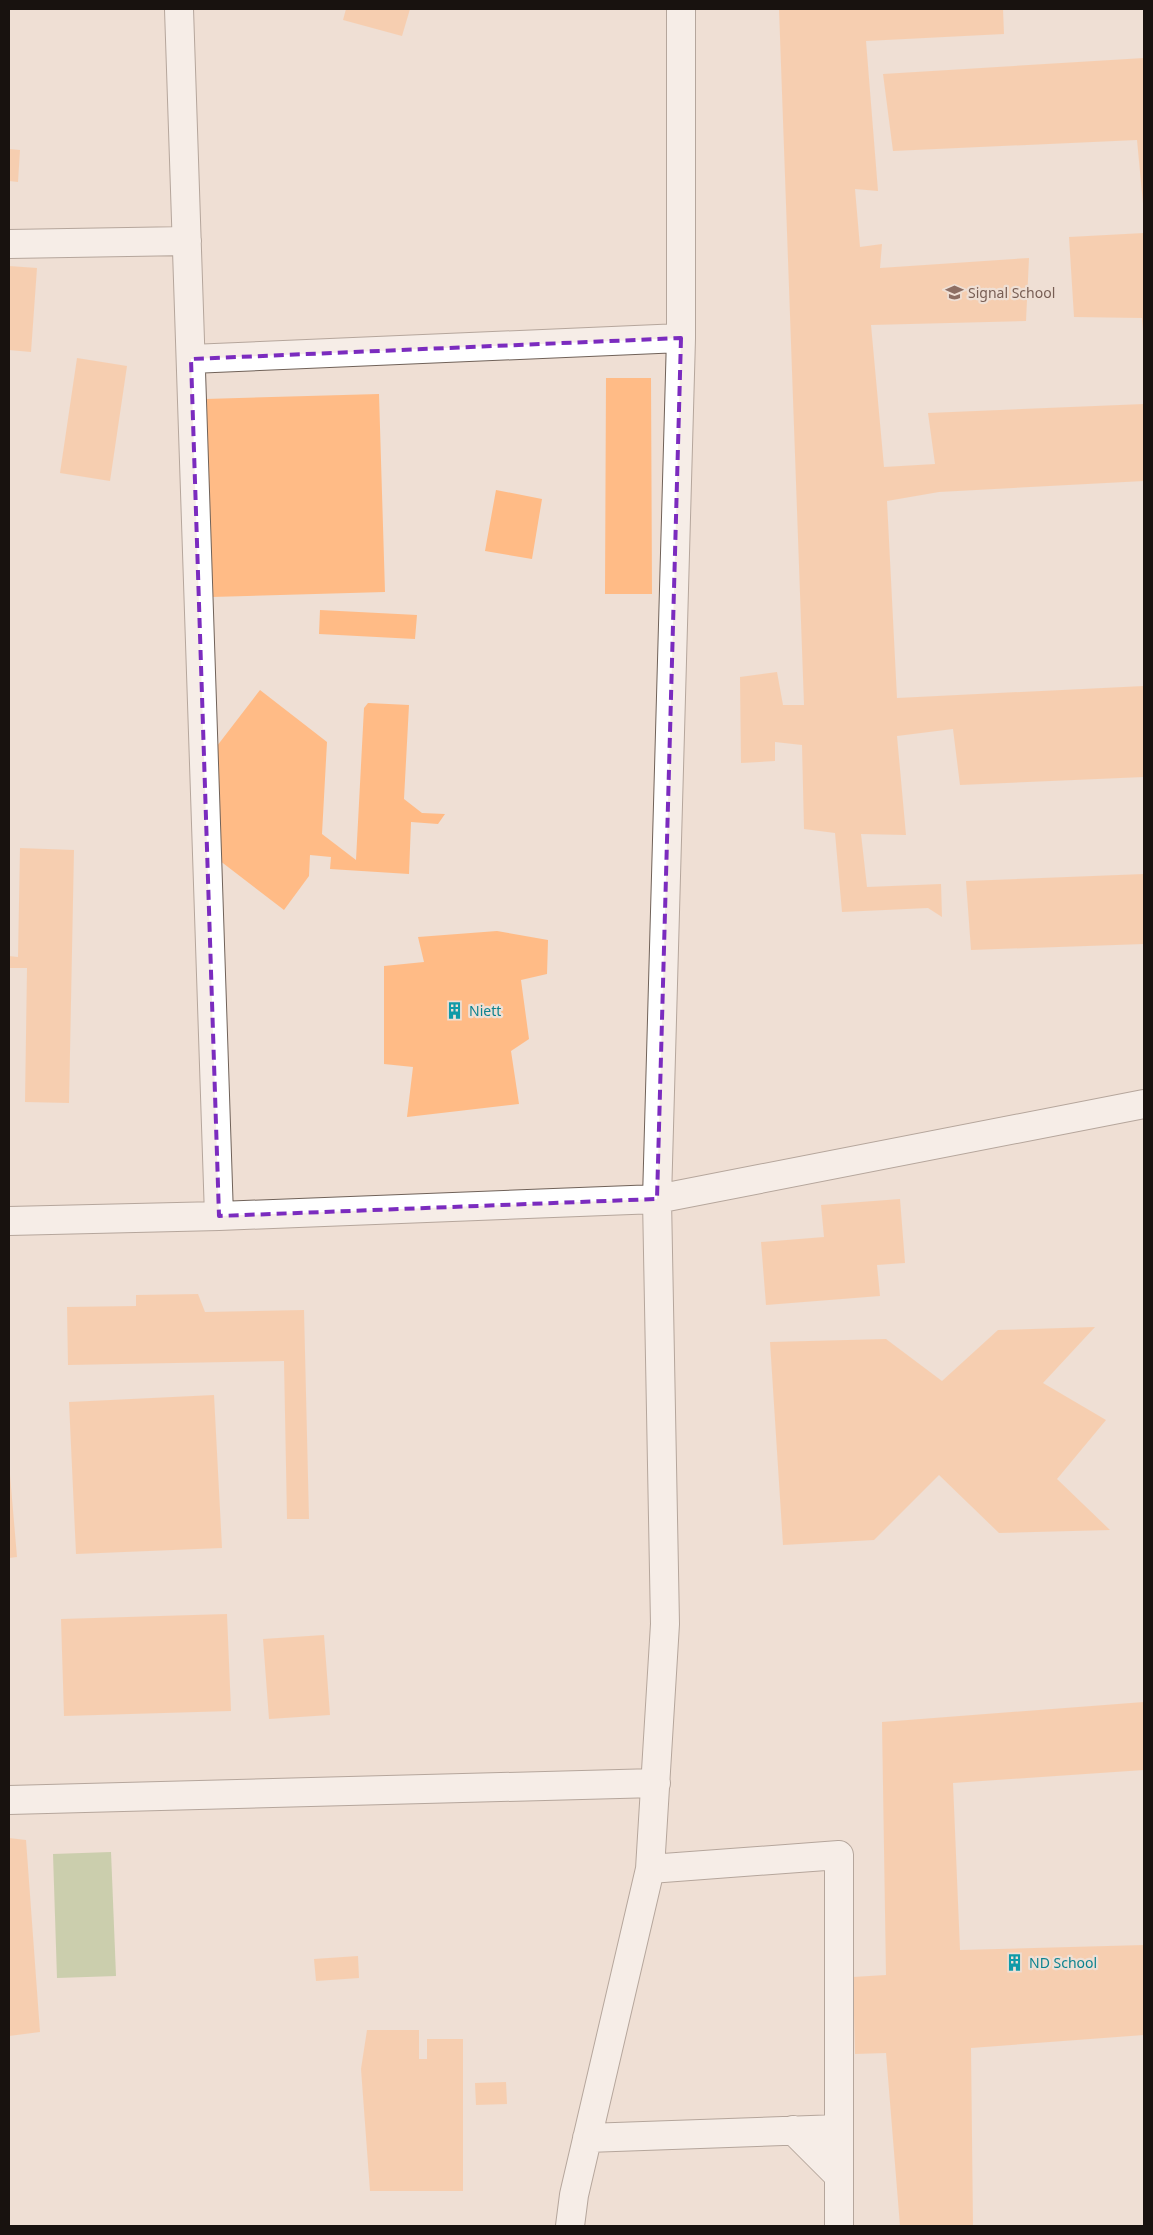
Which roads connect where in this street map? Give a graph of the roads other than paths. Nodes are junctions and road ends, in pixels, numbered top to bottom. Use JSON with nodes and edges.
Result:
{"nodes":[{"id":1,"x":179,"y":9,"type":"edge"},
{"id":2,"x":681,"y":9,"type":"edge"},
{"id":3,"x":187,"y":241,"type":"junction"},
{"id":4,"x":9,"y":244,"type":"edge"},
{"id":5,"x":681,"y":338,"type":"junction"},
{"id":6,"x":191,"y":359,"type":"junction"},
{"id":7,"x":1144,"y":1104,"type":"edge"},
{"id":8,"x":657,"y":1199,"type":"junction"},
{"id":9,"x":219,"y":1216,"type":"junction"},
{"id":10,"x":9,"y":1221,"type":"edge"},
{"id":11,"x":656,"y":1783,"type":"junction"},
{"id":12,"x":9,"y":1800,"type":"edge"},
{"id":13,"x":650,"y":1869,"type":"junction"},
{"id":14,"x":839,"y":2129,"type":"junction"},
{"id":15,"x":793,"y":2130,"type":"junction"},
{"id":16,"x":587,"y":2138,"type":"junction"},
{"id":17,"x":839,"y":2176,"type":"junction"},
{"id":18,"x":570,"y":2226,"type":"edge"},
{"id":19,"x":839,"y":2226,"type":"edge"}],
"edges":[{"from":1,"to":3,"type":"street"},
{"from":2,"to":5,"type":"street"},
{"from":3,"to":4,"type":"street"},
{"from":3,"to":6,"type":"street"},
{"from":5,"to":6,"type":"street"},
{"from":5,"to":8,"type":"street"},
{"from":6,"to":9,"type":"street"},
{"from":7,"to":8,"type":"street"},
{"from":8,"to":9,"type":"street"},
{"from":8,"to":11,"type":"street"},
{"from":9,"to":10,"type":"street"},
{"from":11,"to":12,"type":"street"},
{"from":11,"to":13,"type":"street"},
{"from":13,"to":14,"type":"street"},
{"from":13,"to":16,"type":"street"},
{"from":14,"to":15,"type":"street"},
{"from":14,"to":17,"type":"street"},
{"from":15,"to":16,"type":"street"},
{"from":15,"to":17,"type":"street"},
{"from":16,"to":18,"type":"street"},
{"from":17,"to":19,"type":"street"}]}
